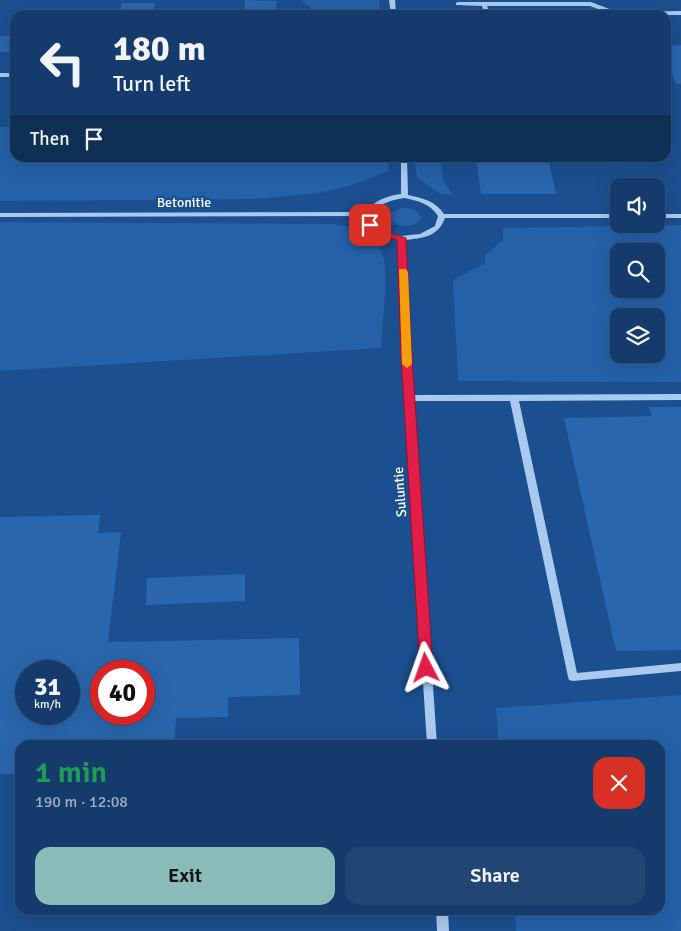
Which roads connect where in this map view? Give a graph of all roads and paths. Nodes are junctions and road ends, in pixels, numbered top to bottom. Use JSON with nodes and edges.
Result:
{"nodes":[{"id":1,"x":458,"y":4,"type":"dead end"},
{"id":2,"x":484,"y":4,"type":"junction"},
{"id":3,"x":486,"y":10,"type":"edge"},
{"id":4,"x":607,"y":10,"type":"edge"},
{"id":5,"x":404,"y":162,"type":"edge"},
{"id":6,"x":405,"y":196,"type":"junction"},
{"id":7,"x":367,"y":214,"type":"junction"},
{"id":8,"x":0,"y":215,"type":"edge"},
{"id":9,"x":442,"y":216,"type":"junction"},
{"id":10,"x":610,"y":216,"type":"edge"},
{"id":11,"x":665,"y":216,"type":"edge"},
{"id":12,"x":681,"y":216,"type":"edge"},
{"id":13,"x":401,"y":238,"type":"junction"},
{"id":14,"x":681,"y":397,"type":"edge"},
{"id":15,"x":409,"y":398,"type":"junction"},
{"id":16,"x":514,"y":398,"type":"junction"},
{"id":17,"x":681,"y":667,"type":"edge"},
{"id":18,"x":432,"y":740,"type":"edge"},
{"id":19,"x":442,"y":915,"type":"edge"},
{"id":20,"x":443,"y":931,"type":"edge"}],
"edges":[{"from":1,"to":2,"type":"street"},
{"from":2,"to":3,"type":"street"},
{"from":2,"to":4,"type":"street"},
{"from":5,"to":6,"type":"street"},
{"from":6,"to":7,"type":"street"},
{"from":6,"to":9,"type":"street"},
{"from":7,"to":8,"type":"street","name":"Betonitie"},
{"from":7,"to":13,"type":"street"},
{"from":9,"to":10,"type":"street"},
{"from":9,"to":13,"type":"street"},
{"from":11,"to":12,"type":"street"},
{"from":13,"to":15,"type":"street","name":"Suluntie"},
{"from":14,"to":16,"type":"street"},
{"from":15,"to":16,"type":"street"},
{"from":15,"to":18,"type":"street","name":"Suluntie"},
{"from":16,"to":17,"type":"street"},
{"from":19,"to":20,"type":"street"}]}
